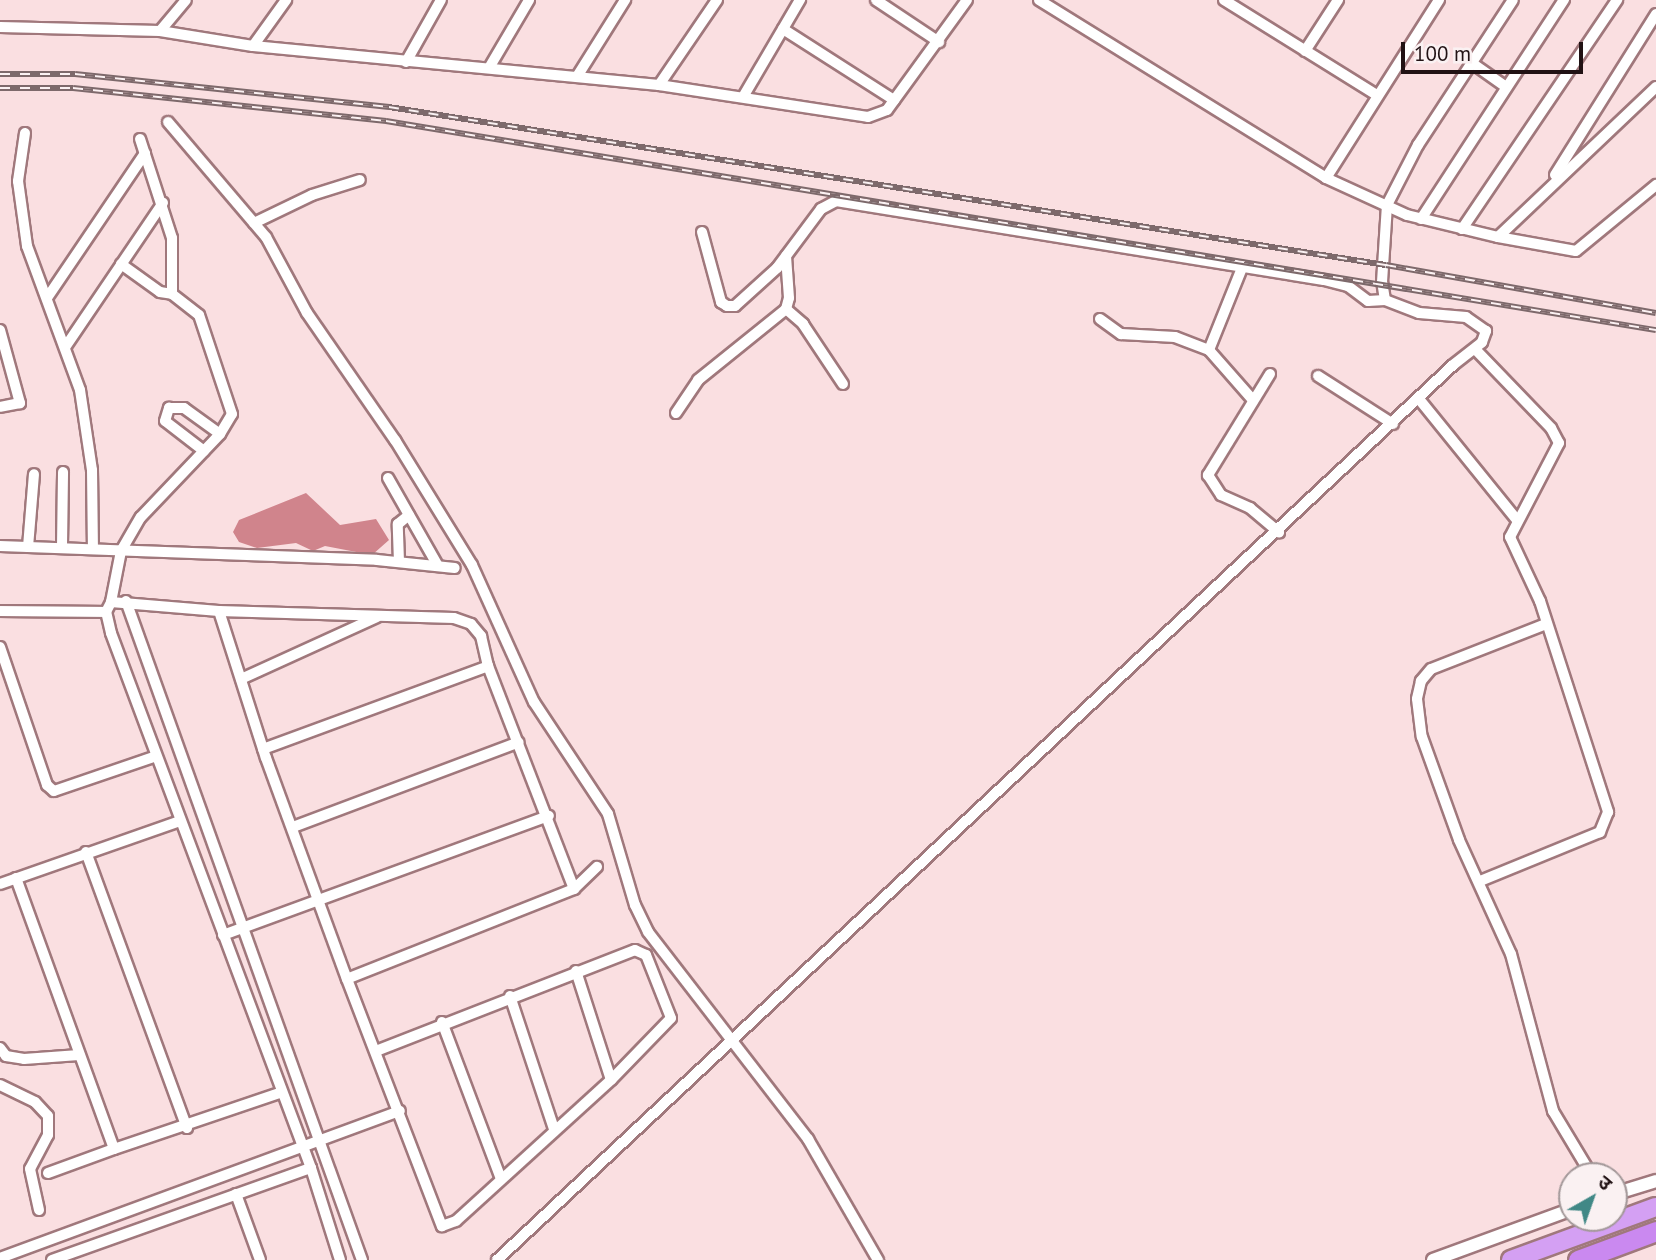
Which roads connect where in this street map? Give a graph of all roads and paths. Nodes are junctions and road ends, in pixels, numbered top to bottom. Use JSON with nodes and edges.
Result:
{"nodes":[{"id":1,"x":186,"y":0,"type":"edge"},
{"id":2,"x":286,"y":0,"type":"edge"},
{"id":3,"x":440,"y":0,"type":"edge"},
{"id":4,"x":529,"y":0,"type":"edge"},
{"id":5,"x":625,"y":0,"type":"edge"},
{"id":6,"x":717,"y":0,"type":"edge"},
{"id":7,"x":800,"y":0,"type":"edge"},
{"id":8,"x":876,"y":0,"type":"edge"},
{"id":9,"x":967,"y":0,"type":"edge"},
{"id":10,"x":1039,"y":0,"type":"edge"},
{"id":11,"x":1224,"y":0,"type":"edge"},
{"id":12,"x":1338,"y":0,"type":"edge"},
{"id":13,"x":1439,"y":0,"type":"edge"},
{"id":14,"x":1513,"y":0,"type":"edge"},
{"id":15,"x":1564,"y":0,"type":"edge"},
{"id":16,"x":1617,"y":0,"type":"edge"},
{"id":17,"x":1241,"y":4,"type":"edge"},
{"id":18,"x":1656,"y":14,"type":"edge"},
{"id":19,"x":0,"y":27,"type":"edge"},
{"id":20,"x":783,"y":29,"type":"junction"},
{"id":21,"x":160,"y":31,"type":"junction"},
{"id":22,"x":939,"y":42,"type":"junction"},
{"id":23,"x":253,"y":46,"type":"junction"},
{"id":24,"x":1305,"y":51,"type":"junction"},
{"id":25,"x":406,"y":62,"type":"junction"},
{"id":26,"x":1472,"y":63,"type":"junction"},
{"id":27,"x":489,"y":68,"type":"junction"},
{"id":28,"x":578,"y":75,"type":"junction"},
{"id":29,"x":659,"y":85,"type":"junction"},
{"id":30,"x":1506,"y":87,"type":"junction"},
{"id":31,"x":1656,"y":87,"type":"edge"},
{"id":32,"x":1375,"y":94,"type":"junction"},
{"id":33,"x":743,"y":97,"type":"junction"},
{"id":34,"x":894,"y":100,"type":"junction"},
{"id":35,"x":168,"y":122,"type":"dead end"},
{"id":36,"x":25,"y":133,"type":"dead end"},
{"id":37,"x":140,"y":139,"type":"dead end"},
{"id":38,"x":145,"y":153,"type":"junction"},
{"id":39,"x":1326,"y":178,"type":"junction"},
{"id":40,"x":360,"y":180,"type":"dead end"},
{"id":41,"x":1656,"y":185,"type":"edge"},
{"id":42,"x":1548,"y":186,"type":"junction"},
{"id":43,"x":163,"y":203,"type":"junction"},
{"id":44,"x":1387,"y":205,"type":"junction"},
{"id":45,"x":1421,"y":219,"type":"junction"},
{"id":46,"x":254,"y":223,"type":"junction"},
{"id":47,"x":1462,"y":229,"type":"junction"},
{"id":48,"x":702,"y":232,"type":"dead end"},
{"id":49,"x":1498,"y":237,"type":"junction"},
{"id":50,"x":786,"y":256,"type":"junction"},
{"id":51,"x":121,"y":264,"type":"junction"},
{"id":52,"x":1242,"y":268,"type":"junction"},
{"id":53,"x":172,"y":294,"type":"junction"},
{"id":54,"x":47,"y":298,"type":"junction"},
{"id":55,"x":1385,"y":300,"type":"junction"},
{"id":56,"x":786,"y":309,"type":"junction"},
{"id":57,"x":1100,"y":319,"type":"dead end"},
{"id":58,"x":0,"y":330,"type":"edge"},
{"id":59,"x":66,"y":346,"type":"junction"},
{"id":60,"x":1475,"y":349,"type":"junction"},
{"id":61,"x":1209,"y":350,"type":"junction"},
{"id":62,"x":1270,"y":374,"type":"dead end"},
{"id":63,"x":1318,"y":376,"type":"dead end"},
{"id":64,"x":843,"y":384,"type":"dead end"},
{"id":65,"x":1419,"y":399,"type":"junction"},
{"id":66,"x":1253,"y":400,"type":"junction"},
{"id":67,"x":0,"y":407,"type":"edge"},
{"id":68,"x":676,"y":413,"type":"dead end"},
{"id":69,"x":1393,"y":424,"type":"junction"},
{"id":70,"x":220,"y":434,"type":"junction"},
{"id":71,"x":204,"y":451,"type":"junction"},
{"id":72,"x":63,"y":472,"type":"dead end"},
{"id":73,"x":34,"y":474,"type":"dead end"},
{"id":74,"x":388,"y":478,"type":"dead end"},
{"id":75,"x":409,"y":515,"type":"junction"},
{"id":76,"x":1517,"y":520,"type":"junction"},
{"id":77,"x":1279,"y":531,"type":"junction"},
{"id":78,"x":0,"y":546,"type":"edge"},
{"id":79,"x":62,"y":546,"type":"junction"},
{"id":80,"x":28,"y":547,"type":"junction"},
{"id":81,"x":93,"y":549,"type":"junction"},
{"id":82,"x":121,"y":551,"type":"junction"},
{"id":83,"x":399,"y":562,"type":"junction"},
{"id":84,"x":438,"y":566,"type":"junction"},
{"id":85,"x":455,"y":568,"type":"dead end"},
{"id":86,"x":126,"y":601,"type":"junction"},
{"id":87,"x":109,"y":607,"type":"junction"},
{"id":88,"x":0,"y":611,"type":"edge"},
{"id":89,"x":219,"y":611,"type":"junction"},
{"id":90,"x":380,"y":616,"type":"junction"},
{"id":91,"x":1546,"y":624,"type":"junction"},
{"id":92,"x":0,"y":647,"type":"edge"},
{"id":93,"x":488,"y":666,"type":"junction"},
{"id":94,"x":241,"y":678,"type":"junction"},
{"id":95,"x":519,"y":742,"type":"junction"},
{"id":96,"x":263,"y":749,"type":"junction"},
{"id":97,"x":156,"y":756,"type":"junction"},
{"id":98,"x":549,"y":816,"type":"junction"},
{"id":99,"x":180,"y":821,"type":"junction"},
{"id":100,"x":293,"y":827,"type":"junction"},
{"id":101,"x":86,"y":852,"type":"junction"},
{"id":102,"x":597,"y":867,"type":"dead end"},
{"id":103,"x":16,"y":878,"type":"junction"},
{"id":104,"x":1480,"y":881,"type":"junction"},
{"id":105,"x":0,"y":884,"type":"edge"},
{"id":106,"x":574,"y":889,"type":"junction"},
{"id":107,"x":321,"y":900,"type":"junction"},
{"id":108,"x":242,"y":928,"type":"junction"},
{"id":109,"x":223,"y":935,"type":"junction"},
{"id":110,"x":576,"y":971,"type":"junction"},
{"id":111,"x":347,"y":979,"type":"junction"},
{"id":112,"x":510,"y":996,"type":"junction"},
{"id":113,"x":442,"y":1022,"type":"junction"},
{"id":114,"x":732,"y":1039,"type":"junction"},
{"id":115,"x":0,"y":1048,"type":"edge"},
{"id":116,"x":376,"y":1051,"type":"junction"},
{"id":117,"x":79,"y":1055,"type":"junction"},
{"id":118,"x":611,"y":1080,"type":"junction"},
{"id":119,"x":0,"y":1085,"type":"edge"},
{"id":120,"x":282,"y":1092,"type":"junction"},
{"id":121,"x":400,"y":1111,"type":"junction"},
{"id":122,"x":187,"y":1128,"type":"junction"},
{"id":123,"x":554,"y":1129,"type":"junction"},
{"id":124,"x":319,"y":1142,"type":"junction"},
{"id":125,"x":303,"y":1148,"type":"junction"},
{"id":126,"x":114,"y":1149,"type":"junction"},
{"id":127,"x":1584,"y":1162,"type":"edge"},
{"id":128,"x":311,"y":1168,"type":"junction"},
{"id":129,"x":48,"y":1172,"type":"dead end"},
{"id":130,"x":501,"y":1179,"type":"junction"},
{"id":131,"x":1656,"y":1181,"type":"edge"},
{"id":132,"x":1628,"y":1190,"type":"edge"},
{"id":133,"x":236,"y":1194,"type":"junction"},
{"id":134,"x":1656,"y":1207,"type":"edge"},
{"id":135,"x":39,"y":1210,"type":"dead end"},
{"id":136,"x":1558,"y":1214,"type":"edge"},
{"id":137,"x":1656,"y":1231,"type":"edge"},
{"id":138,"x":0,"y":1258,"type":"edge"},
{"id":139,"x":52,"y":1260,"type":"edge"},
{"id":140,"x":260,"y":1260,"type":"edge"},
{"id":141,"x":340,"y":1260,"type":"edge"},
{"id":142,"x":362,"y":1260,"type":"edge"},
{"id":143,"x":497,"y":1260,"type":"edge"},
{"id":144,"x":878,"y":1260,"type":"edge"},
{"id":145,"x":1433,"y":1260,"type":"edge"},
{"id":146,"x":1511,"y":1260,"type":"edge"},
{"id":147,"x":1578,"y":1260,"type":"edge"}],
"edges":[{"from":1,"to":21,"type":"street"},
{"from":2,"to":23,"type":"street"},
{"from":3,"to":25,"type":"street"},
{"from":4,"to":27,"type":"street"},
{"from":5,"to":28,"type":"street"},
{"from":6,"to":29,"type":"street"},
{"from":7,"to":20,"type":"street"},
{"from":8,"to":22,"type":"street"},
{"from":9,"to":22,"type":"street"},
{"from":10,"to":39,"type":"street"},
{"from":11,"to":17,"type":"street"},
{"from":12,"to":24,"type":"street"},
{"from":13,"to":32,"type":"street"},
{"from":14,"to":26,"type":"street"},
{"from":15,"to":30,"type":"street"},
{"from":16,"to":47,"type":"street"},
{"from":17,"to":24,"type":"street"},
{"from":18,"to":42,"type":"street"},
{"from":19,"to":21,"type":"street"},
{"from":20,"to":33,"type":"street"},
{"from":20,"to":34,"type":"street"},
{"from":21,"to":23,"type":"street"},
{"from":22,"to":34,"type":"street"},
{"from":23,"to":25,"type":"street"},
{"from":24,"to":32,"type":"street"},
{"from":25,"to":27,"type":"street"},
{"from":26,"to":30,"type":"street"},
{"from":26,"to":44,"type":"street"},
{"from":27,"to":28,"type":"street"},
{"from":28,"to":29,"type":"street"},
{"from":29,"to":33,"type":"street"},
{"from":30,"to":45,"type":"street"},
{"from":31,"to":42,"type":"street"},
{"from":32,"to":39,"type":"street"},
{"from":33,"to":34,"type":"street"},
{"from":35,"to":46,"type":"street"},
{"from":36,"to":54,"type":"street"},
{"from":37,"to":38,"type":"street"},
{"from":38,"to":43,"type":"street"},
{"from":38,"to":54,"type":"street"},
{"from":39,"to":44,"type":"street"},
{"from":40,"to":46,"type":"street"},
{"from":41,"to":49,"type":"street"},
{"from":42,"to":49,"type":"street"},
{"from":43,"to":51,"type":"street"},
{"from":43,"to":53,"type":"street"},
{"from":44,"to":45,"type":"street"},
{"from":44,"to":55,"type":"street"},
{"from":45,"to":47,"type":"street"},
{"from":46,"to":114,"type":"street"},
{"from":47,"to":49,"type":"street"},
{"from":48,"to":50,"type":"street"},
{"from":50,"to":52,"type":"street"},
{"from":50,"to":56,"type":"street"},
{"from":51,"to":53,"type":"street"},
{"from":51,"to":59,"type":"street"},
{"from":52,"to":55,"type":"street"},
{"from":52,"to":61,"type":"street"},
{"from":53,"to":70,"type":"street"},
{"from":54,"to":59,"type":"street"},
{"from":55,"to":60,"type":"street"},
{"from":56,"to":64,"type":"street"},
{"from":56,"to":68,"type":"street"},
{"from":57,"to":61,"type":"street"},
{"from":58,"to":67,"type":"street"},
{"from":59,"to":81,"type":"street"},
{"from":60,"to":65,"type":"street"},
{"from":60,"to":76,"type":"street"},
{"from":61,"to":66,"type":"street"},
{"from":62,"to":66,"type":"street"},
{"from":63,"to":69,"type":"street"},
{"from":65,"to":69,"type":"street"},
{"from":65,"to":76,"type":"street"},
{"from":66,"to":77,"type":"street"},
{"from":69,"to":77,"type":"street"},
{"from":70,"to":71,"type":"street"},
{"from":70,"to":71,"type":"street"},
{"from":71,"to":82,"type":"street"},
{"from":72,"to":79,"type":"street"},
{"from":73,"to":80,"type":"street"},
{"from":74,"to":75,"type":"street"},
{"from":75,"to":83,"type":"street"},
{"from":75,"to":84,"type":"street"},
{"from":76,"to":91,"type":"street"},
{"from":77,"to":114,"type":"street"},
{"from":78,"to":80,"type":"street"},
{"from":79,"to":80,"type":"street"},
{"from":79,"to":81,"type":"street"},
{"from":81,"to":82,"type":"street"},
{"from":82,"to":83,"type":"street"},
{"from":82,"to":87,"type":"street"},
{"from":83,"to":84,"type":"street"},
{"from":84,"to":85,"type":"street"},
{"from":86,"to":87,"type":"street"},
{"from":86,"to":89,"type":"street"},
{"from":86,"to":108,"type":"street"},
{"from":87,"to":88,"type":"street"},
{"from":87,"to":97,"type":"street"},
{"from":89,"to":90,"type":"street"},
{"from":89,"to":94,"type":"street"},
{"from":90,"to":93,"type":"street"},
{"from":90,"to":94,"type":"street"},
{"from":91,"to":104,"type":"street"},
{"from":91,"to":104,"type":"street"},
{"from":92,"to":97,"type":"street"},
{"from":93,"to":95,"type":"street"},
{"from":93,"to":96,"type":"street"},
{"from":94,"to":96,"type":"street"},
{"from":95,"to":98,"type":"street"},
{"from":95,"to":100,"type":"street"},
{"from":96,"to":100,"type":"street"},
{"from":97,"to":99,"type":"street"},
{"from":98,"to":106,"type":"street"},
{"from":98,"to":107,"type":"street"},
{"from":99,"to":101,"type":"street"},
{"from":99,"to":109,"type":"street"},
{"from":100,"to":107,"type":"street"},
{"from":101,"to":103,"type":"street"},
{"from":101,"to":122,"type":"street"},
{"from":102,"to":106,"type":"street"},
{"from":103,"to":105,"type":"street"},
{"from":103,"to":117,"type":"street"},
{"from":104,"to":127,"type":"street"},
{"from":106,"to":111,"type":"street"},
{"from":107,"to":108,"type":"street"},
{"from":107,"to":111,"type":"street"},
{"from":108,"to":109,"type":"street"},
{"from":108,"to":124,"type":"street"},
{"from":109,"to":120,"type":"street"},
{"from":110,"to":112,"type":"street"},
{"from":110,"to":118,"type":"street"},
{"from":110,"to":118,"type":"street"},
{"from":111,"to":116,"type":"street"},
{"from":112,"to":113,"type":"street"},
{"from":112,"to":123,"type":"street"},
{"from":113,"to":116,"type":"street"},
{"from":113,"to":130,"type":"street"},
{"from":114,"to":143,"type":"street"},
{"from":114,"to":144,"type":"street"},
{"from":115,"to":117,"type":"street"},
{"from":116,"to":121,"type":"street"},
{"from":117,"to":126,"type":"street"},
{"from":118,"to":123,"type":"street"},
{"from":119,"to":135,"type":"street"},
{"from":120,"to":122,"type":"street"},
{"from":120,"to":125,"type":"street"},
{"from":121,"to":124,"type":"street"},
{"from":121,"to":130,"type":"street"},
{"from":122,"to":126,"type":"street"},
{"from":123,"to":130,"type":"street"},
{"from":124,"to":125,"type":"street"},
{"from":124,"to":142,"type":"street"},
{"from":125,"to":128,"type":"street"},
{"from":125,"to":138,"type":"street"},
{"from":126,"to":129,"type":"street"},
{"from":128,"to":133,"type":"street"},
{"from":128,"to":141,"type":"street"},
{"from":131,"to":132,"type":"street"},
{"from":133,"to":139,"type":"street"},
{"from":133,"to":140,"type":"street"},
{"from":134,"to":146,"type":"highway"},
{"from":136,"to":145,"type":"street"},
{"from":137,"to":147,"type":"highway"}]}
